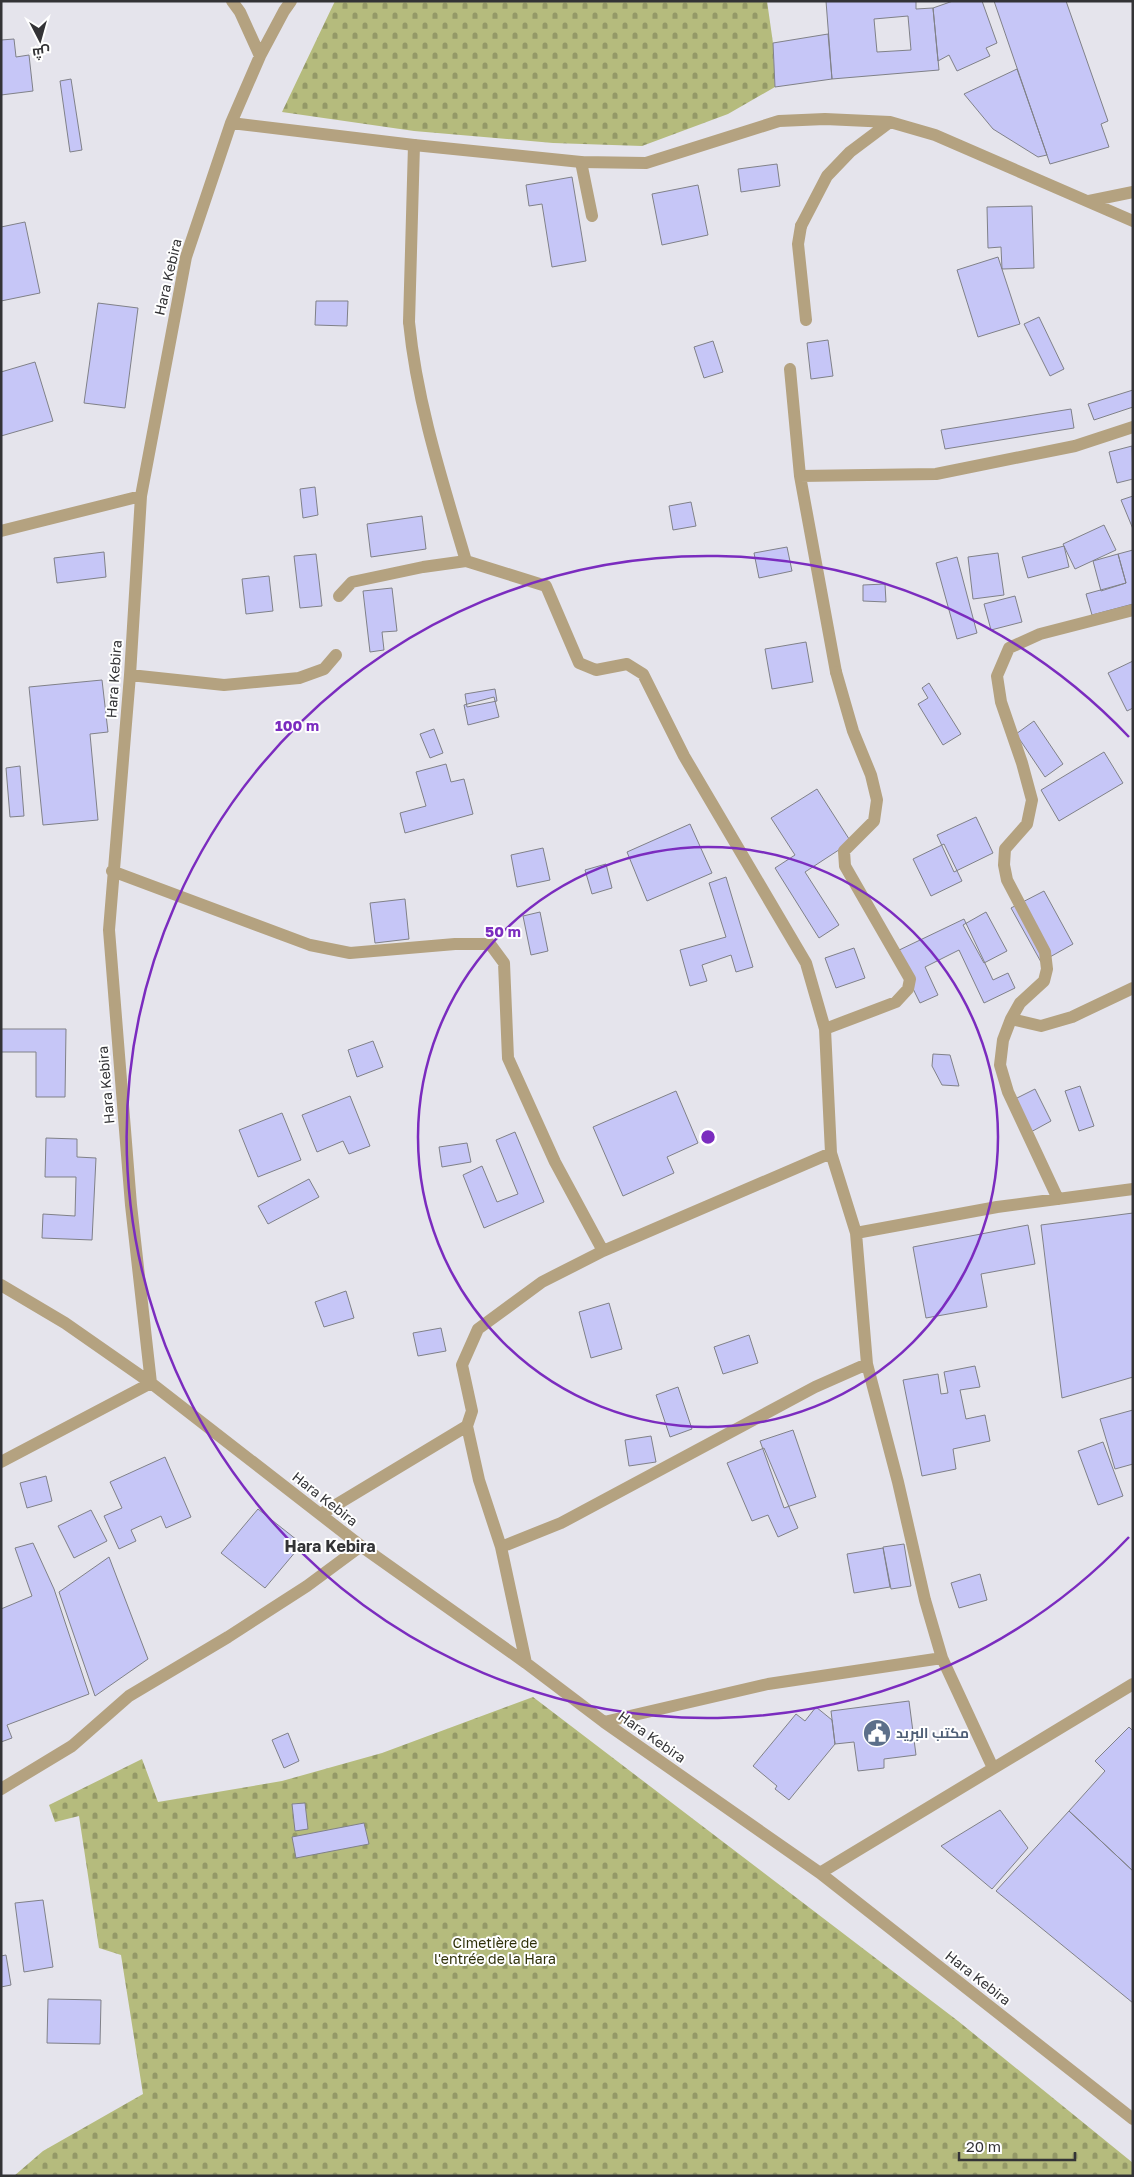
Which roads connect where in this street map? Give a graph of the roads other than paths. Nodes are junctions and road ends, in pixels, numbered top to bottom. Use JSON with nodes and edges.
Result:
{"nodes":[{"id":1,"x":232,"y":1,"type":"edge"},
{"id":2,"x":291,"y":1,"type":"edge"},
{"id":3,"x":260,"y":56,"type":"junction"},
{"id":4,"x":890,"y":122,"type":"junction"},
{"id":5,"x":230,"y":123,"type":"junction"},
{"id":6,"x":414,"y":145,"type":"junction"},
{"id":7,"x":580,"y":162,"type":"junction"},
{"id":8,"x":1133,"y":192,"type":"edge"},
{"id":9,"x":1088,"y":201,"type":"junction"},
{"id":10,"x":592,"y":216,"type":"dead end"},
{"id":11,"x":1133,"y":221,"type":"edge"},
{"id":12,"x":806,"y":320,"type":"dead end"},
{"id":13,"x":790,"y":369,"type":"dead end"},
{"id":14,"x":1133,"y":428,"type":"edge"},
{"id":15,"x":800,"y":476,"type":"junction"},
{"id":16,"x":140,"y":496,"type":"junction"},
{"id":17,"x":1,"y":531,"type":"edge"},
{"id":18,"x":466,"y":562,"type":"junction"},
{"id":19,"x":339,"y":596,"type":"dead end"},
{"id":20,"x":1133,"y":610,"type":"edge"},
{"id":21,"x":336,"y":655,"type":"dead end"},
{"id":22,"x":130,"y":675,"type":"junction"},
{"id":23,"x":112,"y":871,"type":"junction"},
{"id":24,"x":1133,"y":988,"type":"edge"},
{"id":25,"x":1011,"y":1019,"type":"junction"},
{"id":26,"x":825,"y":1029,"type":"junction"},
{"id":27,"x":831,"y":1153,"type":"junction"},
{"id":28,"x":1133,"y":1189,"type":"edge"},
{"id":29,"x":1058,"y":1199,"type":"junction"},
{"id":30,"x":856,"y":1232,"type":"junction"},
{"id":31,"x":602,"y":1251,"type":"junction"},
{"id":32,"x":1,"y":1285,"type":"edge"},
{"id":33,"x":867,"y":1364,"type":"junction"},
{"id":34,"x":150,"y":1383,"type":"junction"},
{"id":35,"x":467,"y":1426,"type":"junction"},
{"id":36,"x":1,"y":1462,"type":"edge"},
{"id":37,"x":321,"y":1514,"type":"junction"},
{"id":38,"x":361,"y":1546,"type":"junction"},
{"id":39,"x":501,"y":1547,"type":"junction"},
{"id":40,"x":942,"y":1658,"type":"junction"},
{"id":41,"x":526,"y":1663,"type":"junction"},
{"id":42,"x":1133,"y":1684,"type":"edge"},
{"id":43,"x":604,"y":1722,"type":"junction"},
{"id":44,"x":993,"y":1768,"type":"junction"},
{"id":45,"x":1,"y":1789,"type":"edge"},
{"id":46,"x":820,"y":1873,"type":"junction"},
{"id":47,"x":1133,"y":2119,"type":"edge"}],
"edges":[{"from":1,"to":3,"type":"street"},
{"from":2,"to":3,"type":"street","name":"Hara Kebira"},
{"from":3,"to":5,"type":"street","name":"Hara Kebira"},
{"from":4,"to":7,"type":"street"},
{"from":4,"to":9,"type":"street"},
{"from":4,"to":12,"type":"street"},
{"from":5,"to":6,"type":"street"},
{"from":5,"to":16,"type":"street","name":"Hara Kebira"},
{"from":6,"to":7,"type":"street"},
{"from":6,"to":18,"type":"street"},
{"from":7,"to":10,"type":"street"},
{"from":8,"to":9,"type":"street"},
{"from":9,"to":11,"type":"street"},
{"from":13,"to":15,"type":"street"},
{"from":14,"to":15,"type":"street"},
{"from":15,"to":26,"type":"street"},
{"from":16,"to":17,"type":"street"},
{"from":16,"to":22,"type":"street","name":"Hara Kebira"},
{"from":18,"to":19,"type":"street"},
{"from":18,"to":26,"type":"street"},
{"from":20,"to":25,"type":"street"},
{"from":21,"to":22,"type":"street"},
{"from":22,"to":23,"type":"street","name":"Hara Kebira"},
{"from":23,"to":31,"type":"street"},
{"from":23,"to":34,"type":"street","name":"Hara Kebira"},
{"from":24,"to":25,"type":"street"},
{"from":25,"to":29,"type":"street"},
{"from":26,"to":27,"type":"street"},
{"from":27,"to":30,"type":"street"},
{"from":27,"to":31,"type":"street"},
{"from":28,"to":29,"type":"street"},
{"from":29,"to":30,"type":"street"},
{"from":30,"to":33,"type":"street"},
{"from":31,"to":35,"type":"street"},
{"from":32,"to":34,"type":"street","name":"Hara Kebira"},
{"from":33,"to":39,"type":"street"},
{"from":33,"to":40,"type":"street"},
{"from":34,"to":36,"type":"street"},
{"from":34,"to":37,"type":"street","name":"Hara Kebira"},
{"from":35,"to":37,"type":"street"},
{"from":35,"to":39,"type":"street"},
{"from":37,"to":38,"type":"street","name":"Hara Kebira"},
{"from":38,"to":41,"type":"street","name":"Hara Kebira"},
{"from":38,"to":45,"type":"street"},
{"from":39,"to":41,"type":"street"},
{"from":40,"to":43,"type":"street"},
{"from":40,"to":44,"type":"street"},
{"from":41,"to":43,"type":"street","name":"Hara Kebira"},
{"from":42,"to":44,"type":"street"},
{"from":43,"to":46,"type":"street","name":"Hara Kebira"},
{"from":44,"to":46,"type":"street"},
{"from":46,"to":47,"type":"street","name":"Hara Kebira"}]}
